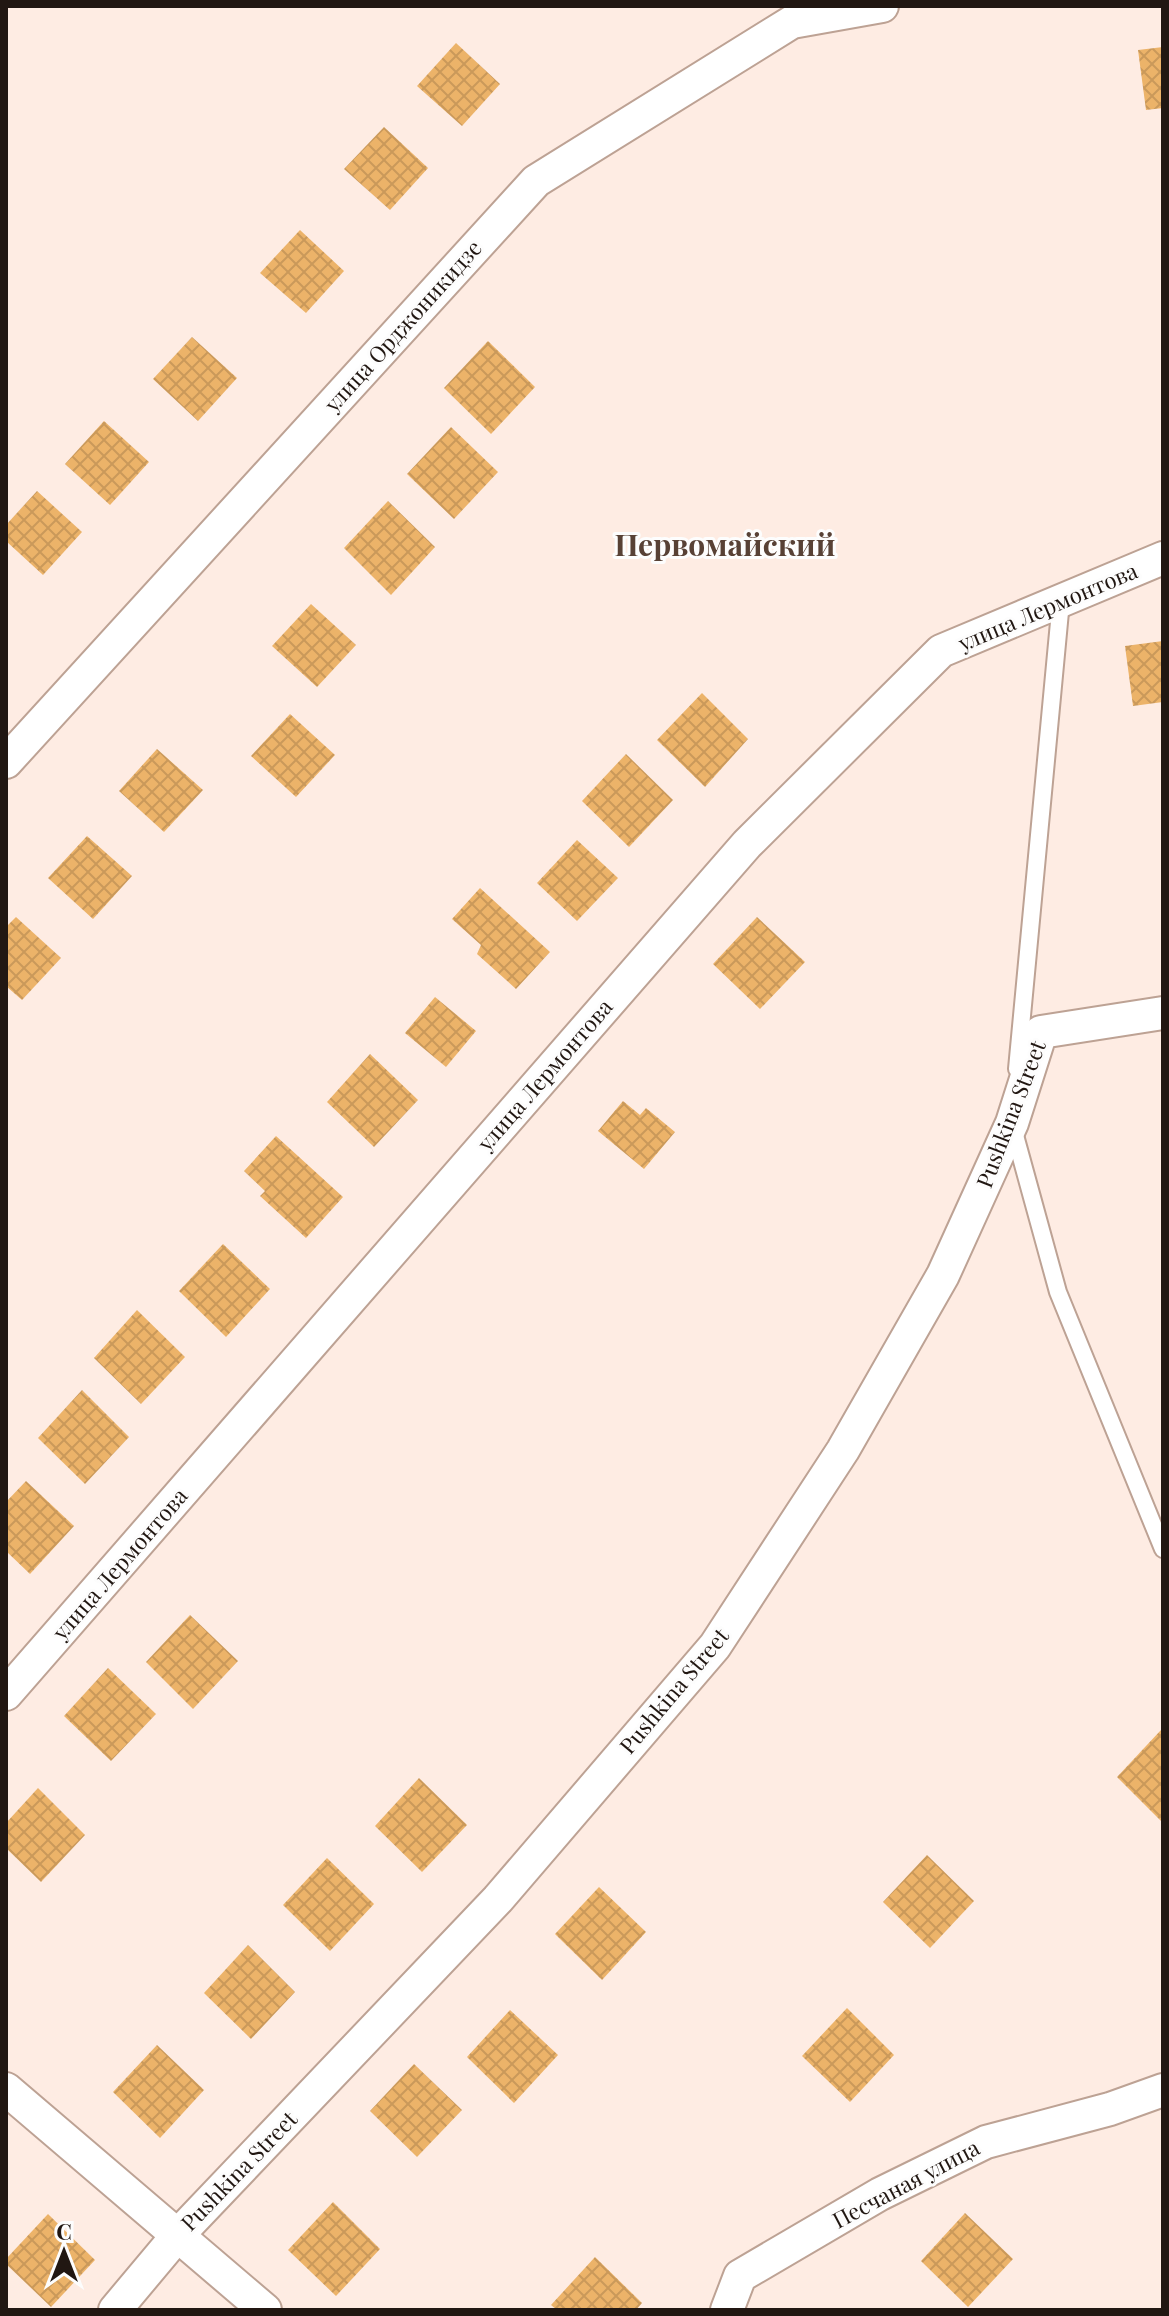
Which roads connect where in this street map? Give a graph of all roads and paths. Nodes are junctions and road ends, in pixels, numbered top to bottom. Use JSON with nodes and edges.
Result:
{"nodes":[{"id":1,"x":882,"y":6,"type":"edge"},
{"id":2,"x":1163,"y":558,"type":"edge"},
{"id":3,"x":1061,"y":601,"type":"junction"},
{"id":4,"x":6,"y":762,"type":"edge"},
{"id":5,"x":1163,"y":1013,"type":"edge"},
{"id":6,"x":1012,"y":1123,"type":"junction"},
{"id":7,"x":1163,"y":1549,"type":"edge"},
{"id":8,"x":6,"y":1694,"type":"edge"},
{"id":9,"x":6,"y":2089,"type":"edge"},
{"id":10,"x":1163,"y":2090,"type":"edge"},
{"id":11,"x":177,"y":2236,"type":"junction"},
{"id":12,"x":115,"y":2310,"type":"edge"},
{"id":13,"x":265,"y":2310,"type":"edge"},
{"id":14,"x":727,"y":2310,"type":"edge"}],
"edges":[{"from":1,"to":4,"type":"street","name":"улица Орджоникидзе"},
{"from":2,"to":3,"type":"street","name":"улица Лермонтова"},
{"from":3,"to":6,"type":"lane"},
{"from":3,"to":8,"type":"street","name":"улица Лермонтова"},
{"from":5,"to":6,"type":"street","name":"Pushkina Street"},
{"from":6,"to":7,"type":"lane"},
{"from":6,"to":11,"type":"street","name":"Pushkina Street"},
{"from":9,"to":11,"type":"street"},
{"from":10,"to":14,"type":"street","name":"Песчаная улица"},
{"from":11,"to":12,"type":"street","name":"Pushkina Street"},
{"from":11,"to":13,"type":"street"}]}
